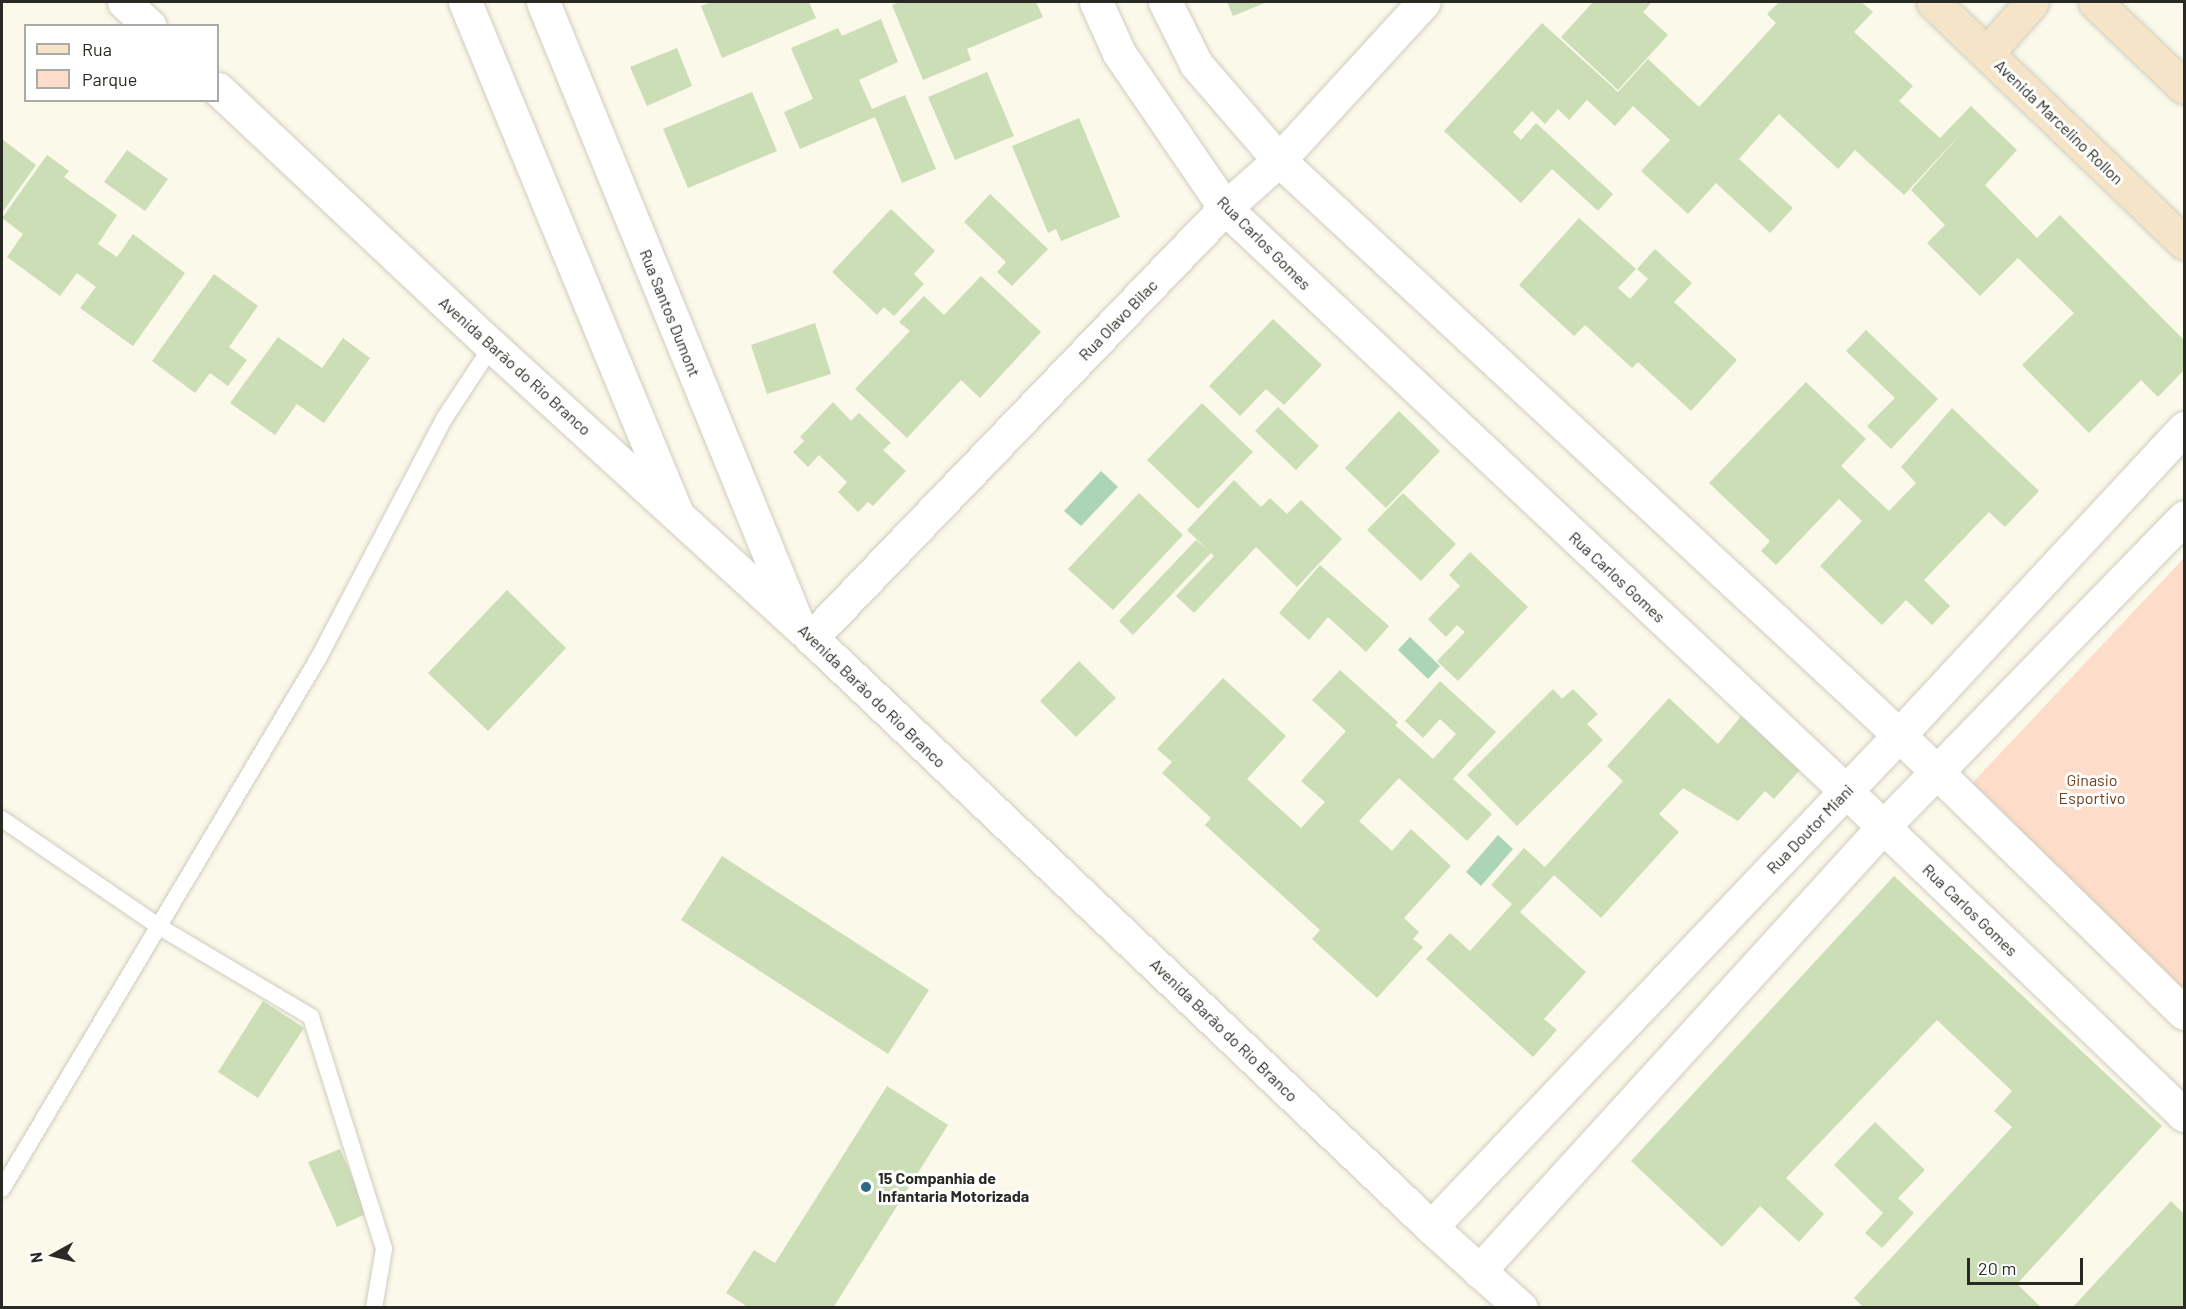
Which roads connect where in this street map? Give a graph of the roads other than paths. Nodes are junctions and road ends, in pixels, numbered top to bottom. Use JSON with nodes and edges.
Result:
{"nodes":[{"id":1,"x":124,"y":2,"type":"edge"},
{"id":2,"x":465,"y":2,"type":"edge"},
{"id":3,"x":543,"y":2,"type":"edge"},
{"id":4,"x":1096,"y":2,"type":"edge"},
{"id":5,"x":1165,"y":2,"type":"edge"},
{"id":6,"x":1424,"y":2,"type":"edge"},
{"id":7,"x":1933,"y":2,"type":"edge"},
{"id":8,"x":2032,"y":2,"type":"edge"},
{"id":9,"x":2095,"y":2,"type":"edge"},
{"id":10,"x":148,"y":24,"type":"edge"},
{"id":11,"x":1987,"y":53,"type":"junction"},
{"id":12,"x":2184,"y":87,"type":"edge"},
{"id":13,"x":219,"y":90,"type":"edge"},
{"id":14,"x":1279,"y":160,"type":"junction"},
{"id":15,"x":1225,"y":208,"type":"junction"},
{"id":16,"x":2184,"y":243,"type":"edge"},
{"id":17,"x":492,"y":346,"type":"junction"},
{"id":18,"x":2184,"y":428,"type":"edge"},
{"id":19,"x":677,"y":514,"type":"junction"},
{"id":20,"x":2184,"y":517,"type":"edge"},
{"id":21,"x":804,"y":632,"type":"junction"},
{"id":22,"x":1899,"y":735,"type":"junction"},
{"id":23,"x":1936,"y":772,"type":"junction"},
{"id":24,"x":1846,"y":791,"type":"junction"},
{"id":25,"x":2,"y":819,"type":"edge"},
{"id":26,"x":1883,"y":827,"type":"junction"},
{"id":27,"x":158,"y":926,"type":"junction"},
{"id":28,"x":2184,"y":1013,"type":"edge"},
{"id":29,"x":2184,"y":1115,"type":"edge"},
{"id":30,"x":2,"y":1188,"type":"edge"},
{"id":31,"x":1431,"y":1227,"type":"junction"},
{"id":32,"x":1479,"y":1271,"type":"junction"},
{"id":33,"x":374,"y":1308,"type":"edge"},
{"id":34,"x":1521,"y":1308,"type":"edge"}],
"edges":[{"from":1,"to":10,"type":"street"},
{"from":2,"to":19,"type":"street"},
{"from":3,"to":21,"type":"street","name":"Rua Santos Dumont"},
{"from":4,"to":15,"type":"street","name":"Rua Carlos Gomes"},
{"from":5,"to":14,"type":"street"},
{"from":6,"to":14,"type":"street","name":"Rua Olavo Bilac"},
{"from":7,"to":11,"type":"main road","name":"Avenida Marcelino Rollon"},
{"from":8,"to":11,"type":"main road"},
{"from":9,"to":12,"type":"main road"},
{"from":11,"to":16,"type":"main road","name":"Avenida Marcelino Rollon"},
{"from":13,"to":17,"type":"street","name":"Avenida Barão do Rio Branco"},
{"from":14,"to":15,"type":"street","name":"Rua Olavo Bilac"},
{"from":14,"to":22,"type":"street"},
{"from":15,"to":21,"type":"street","name":"Rua Olavo Bilac"},
{"from":15,"to":24,"type":"street","name":"Rua Carlos Gomes"},
{"from":17,"to":19,"type":"street","name":"Avenida Barão do Rio Branco"},
{"from":17,"to":27,"type":"lane"},
{"from":18,"to":22,"type":"street","name":"Rua Doutor Miani"},
{"from":19,"to":21,"type":"street","name":"Avenida Barão do Rio Branco"},
{"from":20,"to":23,"type":"street"},
{"from":21,"to":31,"type":"street","name":"Avenida Barão do Rio Branco"},
{"from":22,"to":23,"type":"street"},
{"from":22,"to":24,"type":"street","name":"Rua Doutor Miani"},
{"from":23,"to":26,"type":"street"},
{"from":23,"to":28,"type":"street"},
{"from":24,"to":26,"type":"street","name":"Rua Carlos Gomes"},
{"from":24,"to":31,"type":"street","name":"Rua Doutor Miani"},
{"from":25,"to":27,"type":"lane"},
{"from":26,"to":29,"type":"street","name":"Rua Carlos Gomes"},
{"from":26,"to":32,"type":"street"},
{"from":27,"to":30,"type":"lane"},
{"from":27,"to":33,"type":"lane"},
{"from":31,"to":32,"type":"street","name":"Avenida Barão do Rio Branco"},
{"from":32,"to":34,"type":"street","name":"Avenida Barão do Rio Branco"}]}
